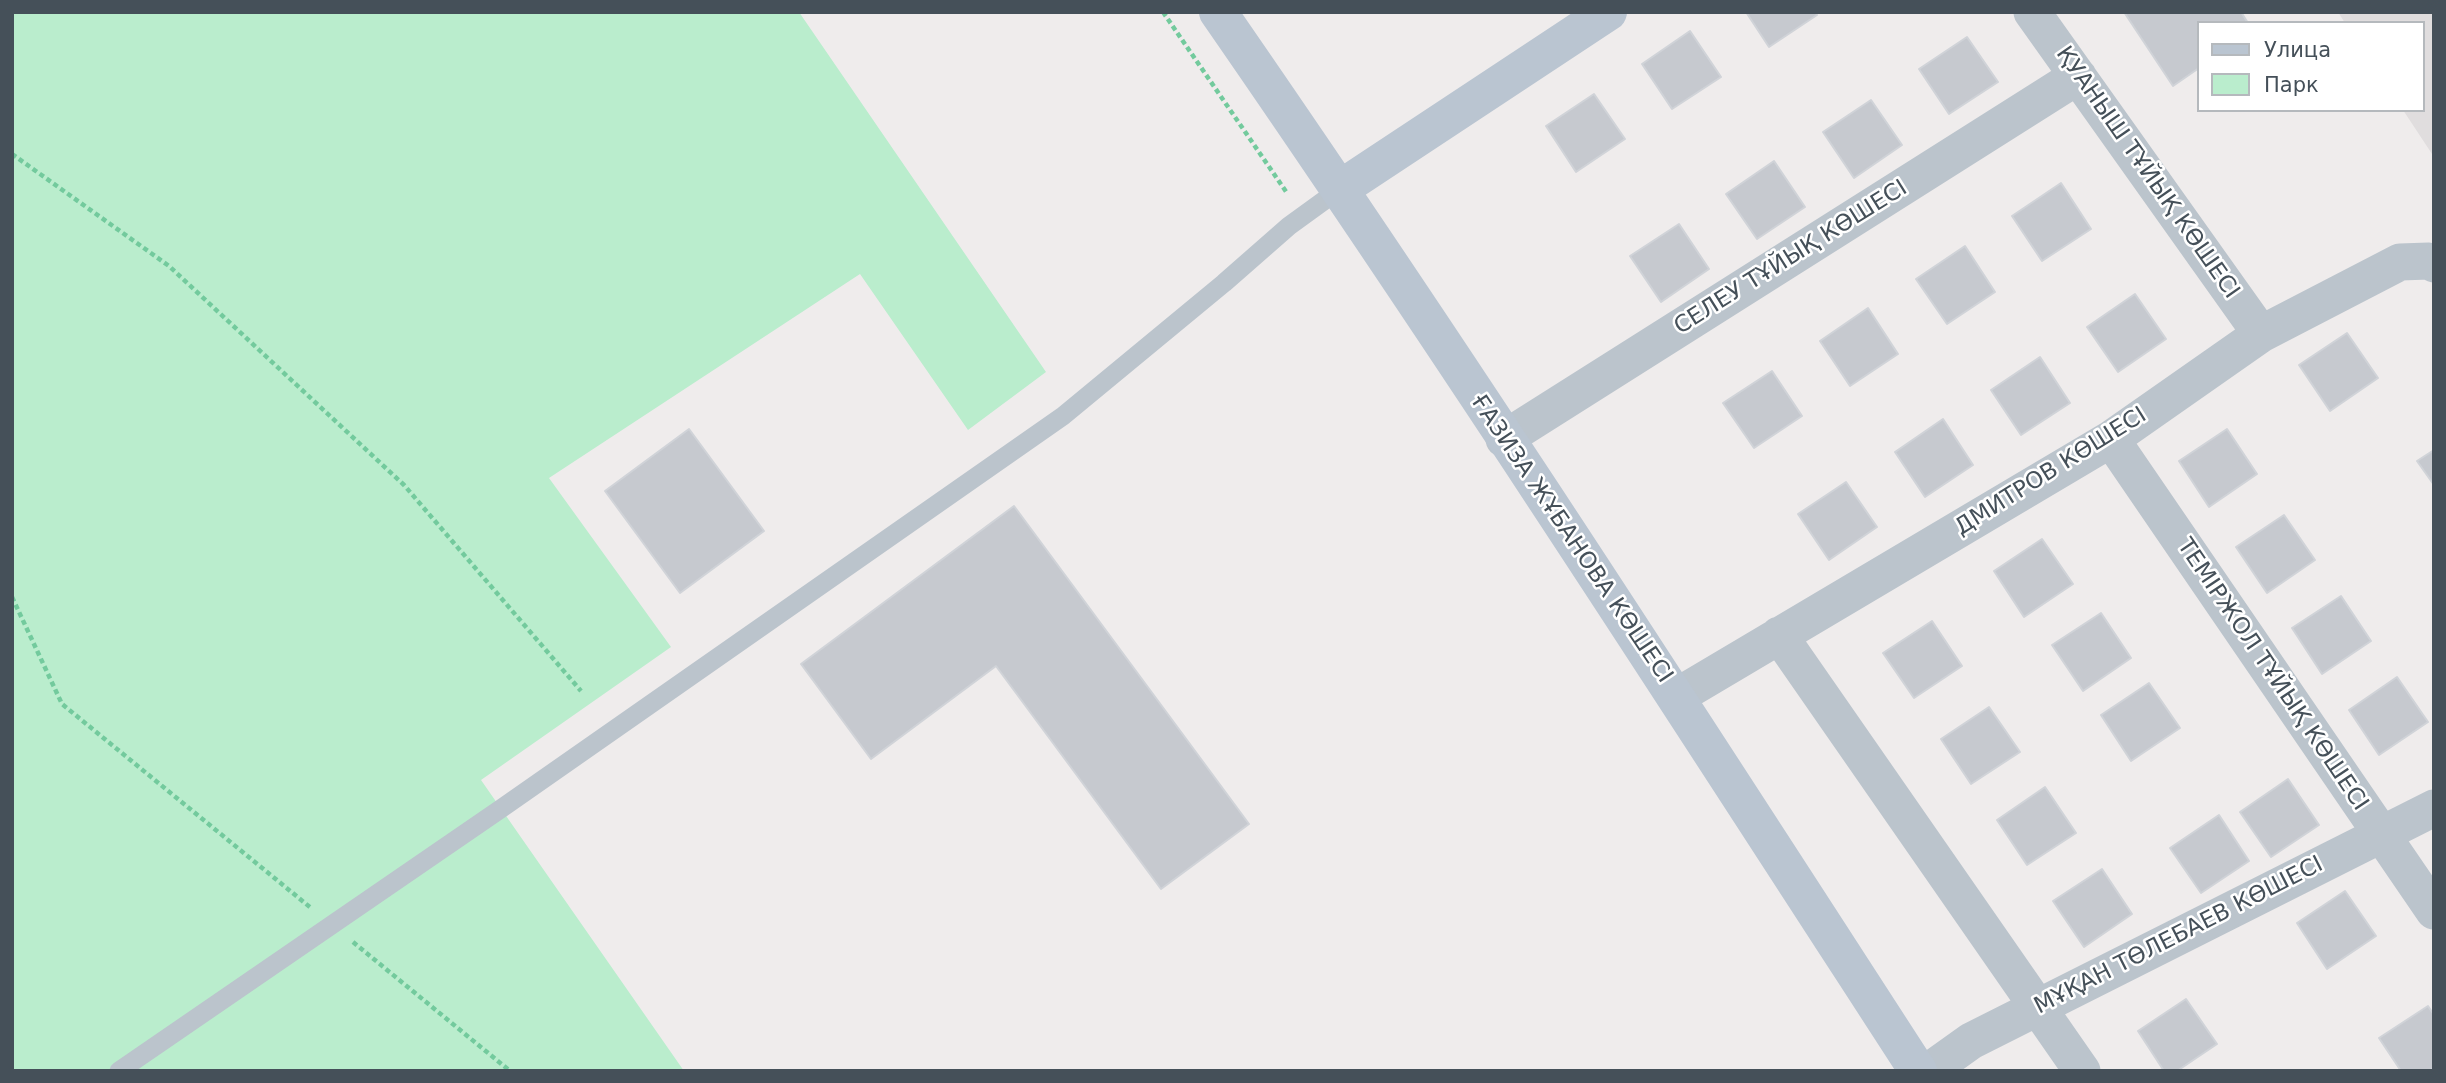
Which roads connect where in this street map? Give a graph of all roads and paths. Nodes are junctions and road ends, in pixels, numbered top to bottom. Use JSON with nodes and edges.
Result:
{"nodes":[{"id":1,"x":1163,"y":12,"type":"edge"},
{"id":2,"x":1218,"y":12,"type":"edge"},
{"id":3,"x":1608,"y":12,"type":"edge"},
{"id":4,"x":2032,"y":12,"type":"edge"},
{"id":5,"x":2078,"y":76,"type":"junction"},
{"id":6,"x":12,"y":154,"type":"edge"},
{"id":7,"x":1340,"y":189,"type":"junction"},
{"id":8,"x":1303,"y":216,"type":"junction"},
{"id":9,"x":2431,"y":262,"type":"edge"},
{"id":10,"x":2262,"y":334,"type":"junction"},
{"id":11,"x":1504,"y":439,"type":"junction"},
{"id":12,"x":2110,"y":439,"type":"junction"},
{"id":13,"x":12,"y":597,"type":"edge"},
{"id":14,"x":1779,"y":635,"type":"junction"},
{"id":15,"x":581,"y":691,"type":"dead end"},
{"id":16,"x":1676,"y":697,"type":"junction"},
{"id":17,"x":2434,"y":808,"type":"edge"},
{"id":18,"x":2381,"y":834,"type":"junction"},
{"id":19,"x":2434,"y":911,"type":"edge"},
{"id":20,"x":332,"y":925,"type":"junction"},
{"id":21,"x":2038,"y":1007,"type":"junction"},
{"id":22,"x":119,"y":1071,"type":"edge"},
{"id":23,"x":510,"y":1071,"type":"edge"},
{"id":24,"x":1918,"y":1071,"type":"edge"},
{"id":25,"x":1929,"y":1071,"type":"edge"},
{"id":26,"x":2082,"y":1071,"type":"edge"}],
"edges":[{"from":1,"to":8,"type":"path"},
{"from":2,"to":7,"type":"main road","name":"ҒАЗИЗА ЖҰБАНОВА КӨШЕСІ"},
{"from":3,"to":7,"type":"main road"},
{"from":4,"to":5,"type":"street","name":"ҚУАНЫШ ТҰЙЫҚ КӨШЕСІ"},
{"from":5,"to":10,"type":"street","name":"ҚУАНЫШ ТҰЙЫҚ КӨШЕСІ"},
{"from":5,"to":11,"type":"street","name":"СЕЛЕУ ТҰЙЫҚ КӨШЕСІ"},
{"from":6,"to":15,"type":"path"},
{"from":7,"to":8,"type":"lane"},
{"from":7,"to":11,"type":"main road","name":"ҒАЗИЗА ЖҰБАНОВА КӨШЕСІ"},
{"from":8,"to":20,"type":"lane"},
{"from":9,"to":10,"type":"street","name":"ДМИТРОВ КӨШЕСІ"},
{"from":10,"to":12,"type":"street","name":"ДМИТРОВ КӨШЕСІ"},
{"from":11,"to":16,"type":"main road","name":"ҒАЗИЗА ЖҰБАНОВА КӨШЕСІ"},
{"from":12,"to":14,"type":"street","name":"ДМИТРОВ КӨШЕСІ"},
{"from":12,"to":18,"type":"street","name":"ТЕМІРЖОЛ ТҰЙЫҚ КӨШЕСІ"},
{"from":13,"to":20,"type":"path"},
{"from":14,"to":16,"type":"street","name":"ДМИТРОВ КӨШЕСІ"},
{"from":14,"to":21,"type":"street"},
{"from":16,"to":24,"type":"main road","name":"ҒАЗИЗА ЖҰБАНОВА КӨШЕСІ"},
{"from":17,"to":18,"type":"street","name":"МҰҚАН ТӨЛЕБАЕВ КӨШЕСІ"},
{"from":18,"to":19,"type":"street","name":"ТЕМІРЖОЛ ТҰЙЫҚ КӨШЕСІ"},
{"from":18,"to":21,"type":"street","name":"МҰҚАН ТӨЛЕБАЕВ КӨШЕСІ"},
{"from":20,"to":22,"type":"lane"},
{"from":20,"to":23,"type":"path"},
{"from":21,"to":25,"type":"street","name":"МҰҚАН ТӨЛЕБАЕВ КӨШЕСІ"},
{"from":21,"to":26,"type":"street"}]}
